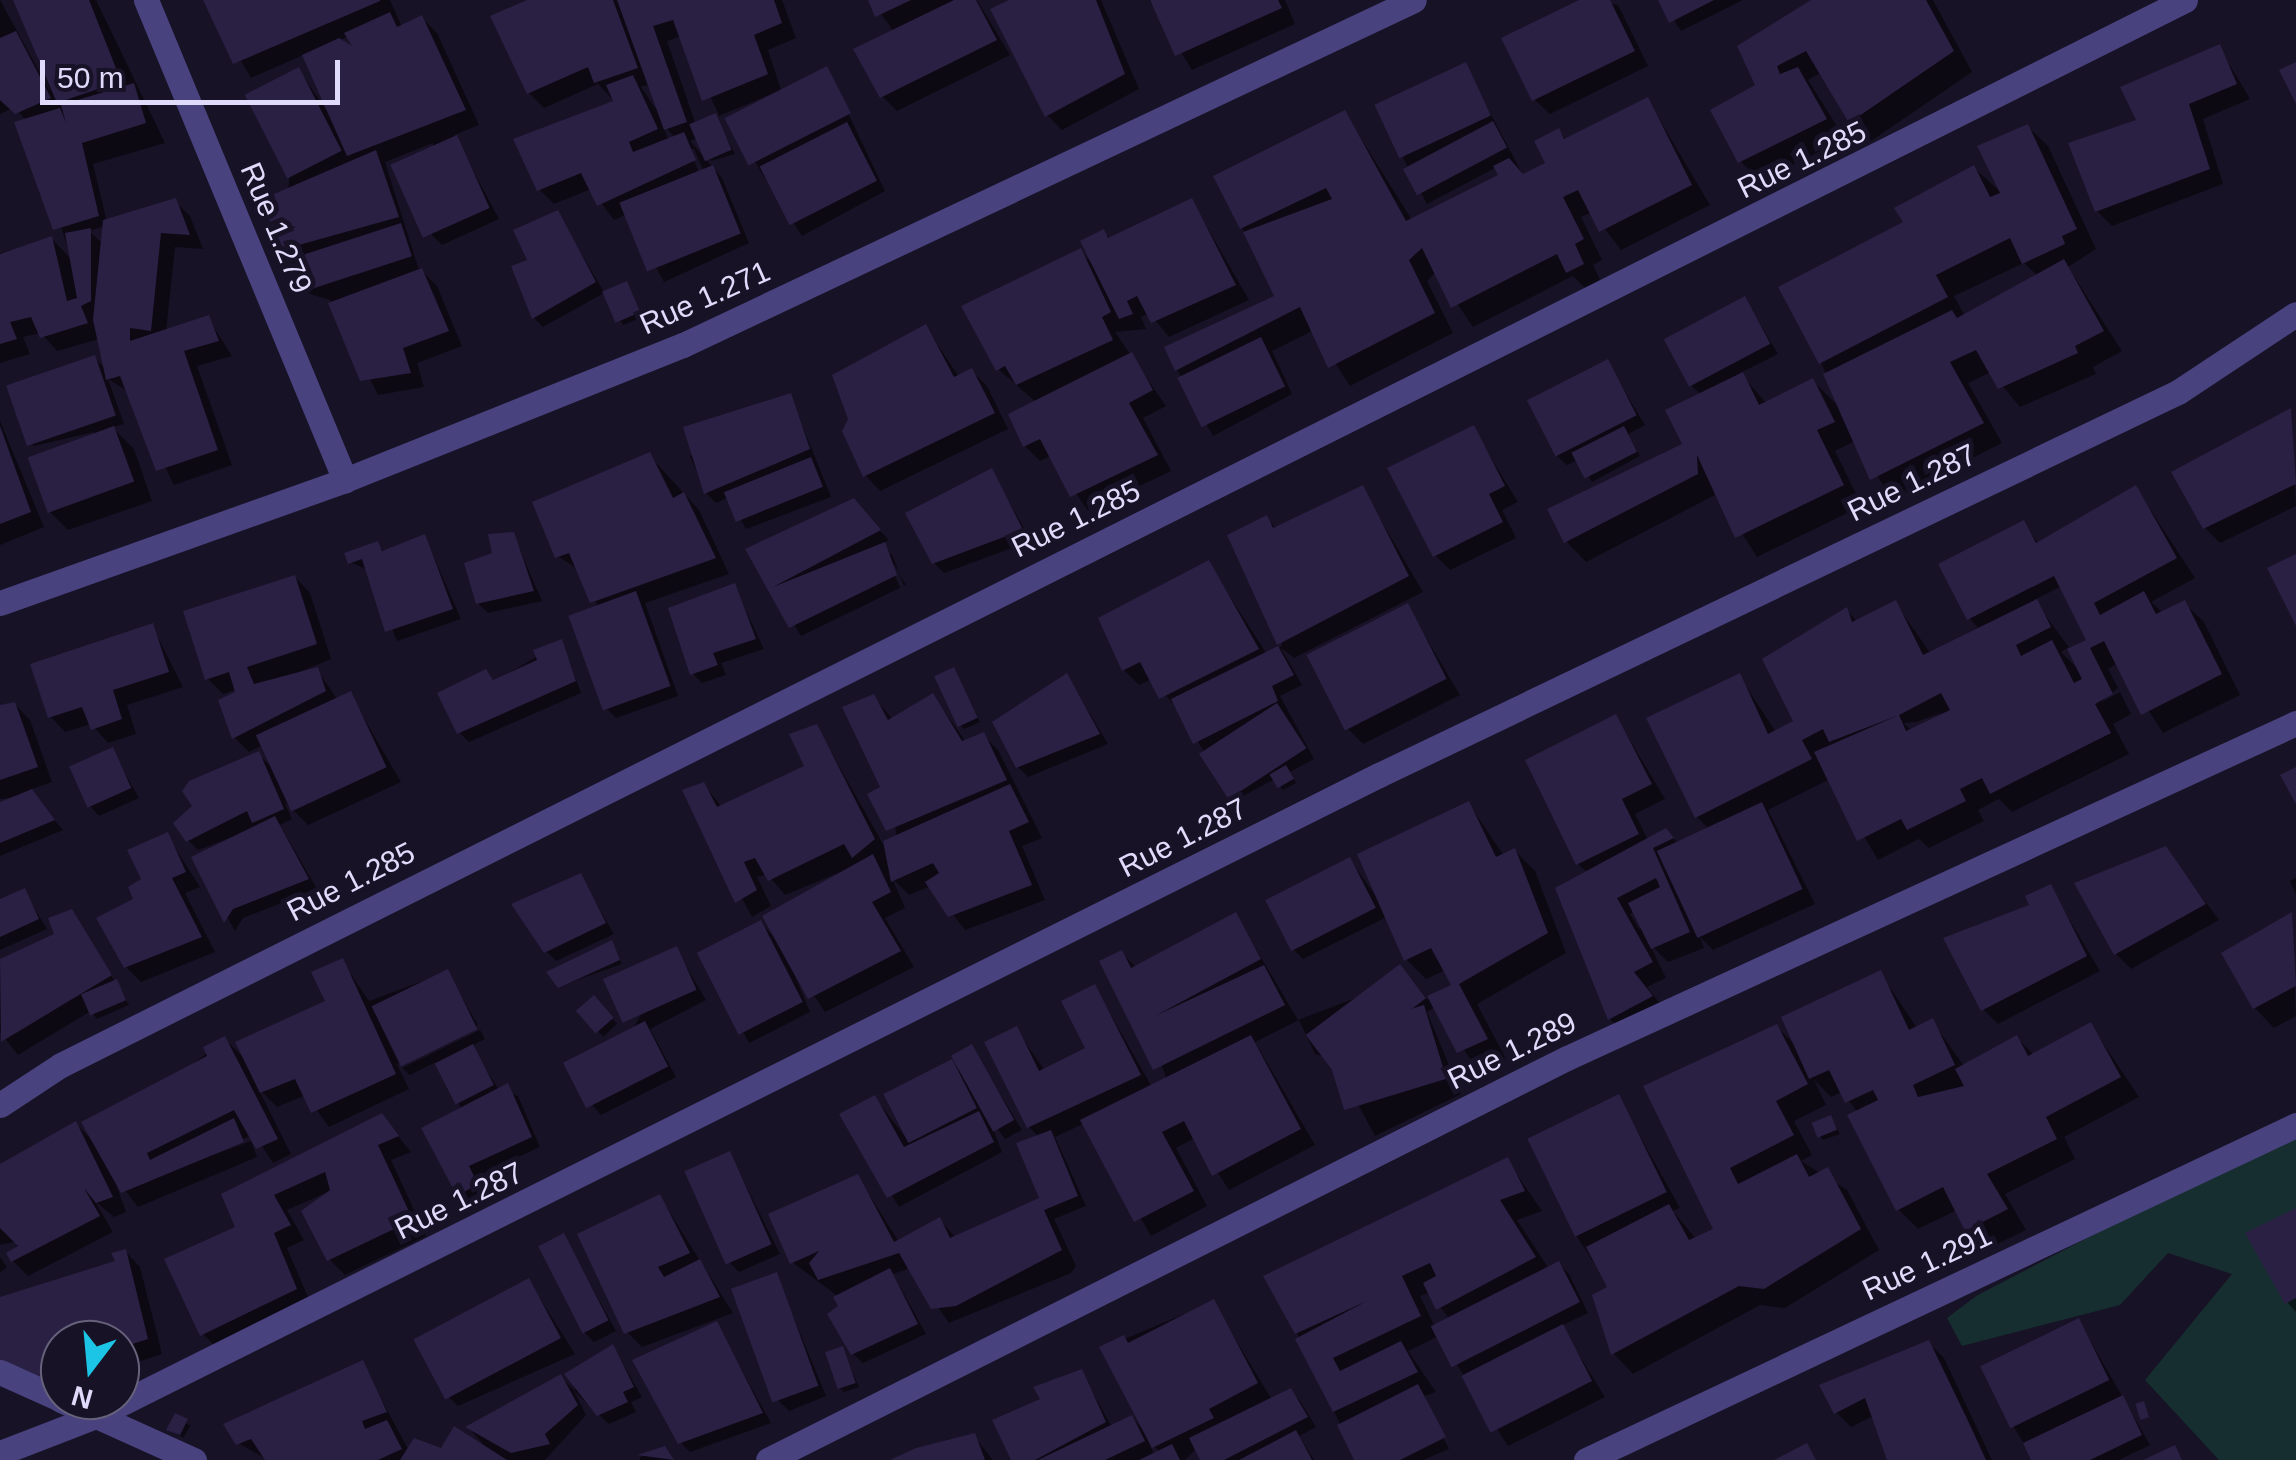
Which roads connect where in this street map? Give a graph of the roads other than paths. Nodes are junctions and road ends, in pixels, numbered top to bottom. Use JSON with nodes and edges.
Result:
{"nodes":[{"id":1,"x":146,"y":0,"type":"edge"},
{"id":2,"x":1414,"y":0,"type":"edge"},
{"id":3,"x":2185,"y":0,"type":"edge"},
{"id":4,"x":2296,"y":314,"type":"edge"},
{"id":5,"x":345,"y":480,"type":"junction"},
{"id":6,"x":0,"y":602,"type":"edge"},
{"id":7,"x":2296,"y":724,"type":"edge"},
{"id":8,"x":0,"y":1105,"type":"edge"},
{"id":9,"x":2296,"y":1125,"type":"edge"},
{"id":10,"x":0,"y":1372,"type":"edge"},
{"id":11,"x":40,"y":1390,"type":"edge"},
{"id":12,"x":140,"y":1394,"type":"edge"},
{"id":13,"x":86,"y":1420,"type":"edge"},
{"id":14,"x":105,"y":1420,"type":"edge"},
{"id":15,"x":0,"y":1453,"type":"edge"},
{"id":16,"x":194,"y":1460,"type":"edge"},
{"id":17,"x":768,"y":1460,"type":"edge"},
{"id":18,"x":1586,"y":1460,"type":"edge"}],
"edges":[{"from":1,"to":5,"type":"street","name":"Rue 1.279"},
{"from":2,"to":5,"type":"street","name":"Rue 1.271"},
{"from":3,"to":8,"type":"street","name":"Rue 1.285"},
{"from":4,"to":12,"type":"street","name":"Rue 1.287"},
{"from":5,"to":6,"type":"street","name":"Rue 1.271"},
{"from":7,"to":17,"type":"street","name":"Rue 1.289"},
{"from":9,"to":18,"type":"street","name":"Rue 1.291"},
{"from":10,"to":11,"type":"street"},
{"from":13,"to":15,"type":"street","name":"Rue 1.287"},
{"from":14,"to":16,"type":"street"}]}
